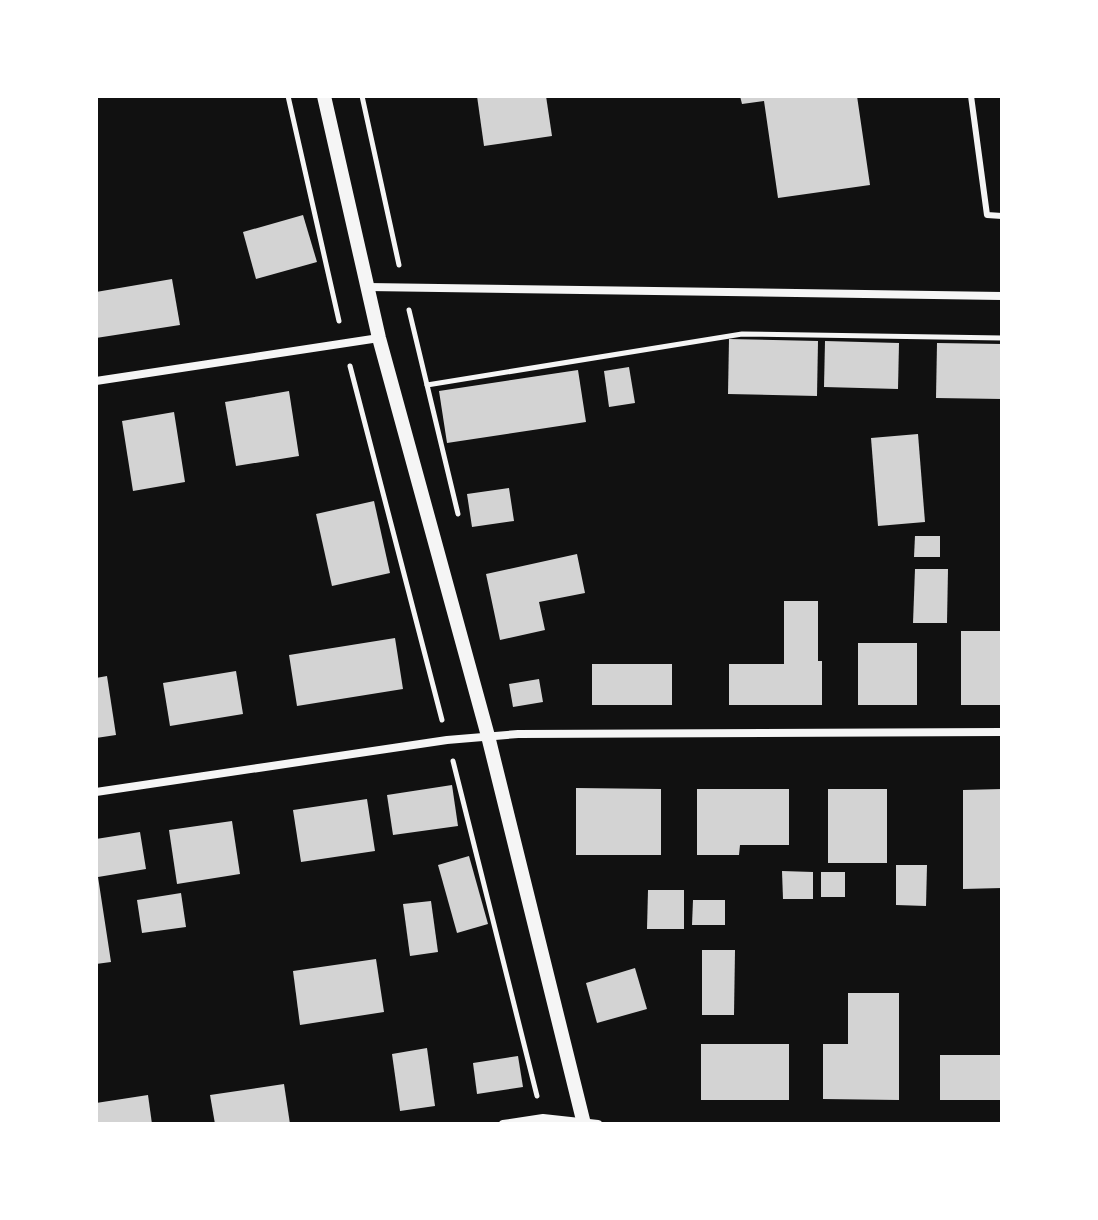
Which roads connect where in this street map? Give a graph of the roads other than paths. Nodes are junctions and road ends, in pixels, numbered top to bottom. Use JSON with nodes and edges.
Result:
{"nodes":[{"id":1,"x":324,"y":96,"type":"edge"},
{"id":2,"x":971,"y":96,"type":"edge"},
{"id":3,"x":1002,"y":216,"type":"edge"},
{"id":4,"x":368,"y":287,"type":"junction"},
{"id":5,"x":1002,"y":296,"type":"edge"},
{"id":6,"x":379,"y":338,"type":"junction"},
{"id":7,"x":96,"y":381,"type":"edge"},
{"id":8,"x":1002,"y":732,"type":"edge"},
{"id":9,"x":488,"y":736,"type":"junction"},
{"id":10,"x":96,"y":792,"type":"edge"},
{"id":11,"x":589,"y":1123,"type":"edge"},
{"id":12,"x":503,"y":1124,"type":"edge"}],
"edges":[{"from":1,"to":4,"type":"street"},
{"from":2,"to":3,"type":"lane"},
{"from":4,"to":5,"type":"street"},
{"from":4,"to":6,"type":"street"},
{"from":6,"to":7,"type":"street"},
{"from":6,"to":9,"type":"street"},
{"from":8,"to":9,"type":"street"},
{"from":9,"to":10,"type":"street"},
{"from":9,"to":11,"type":"street"},
{"from":11,"to":12,"type":"street"}]}
